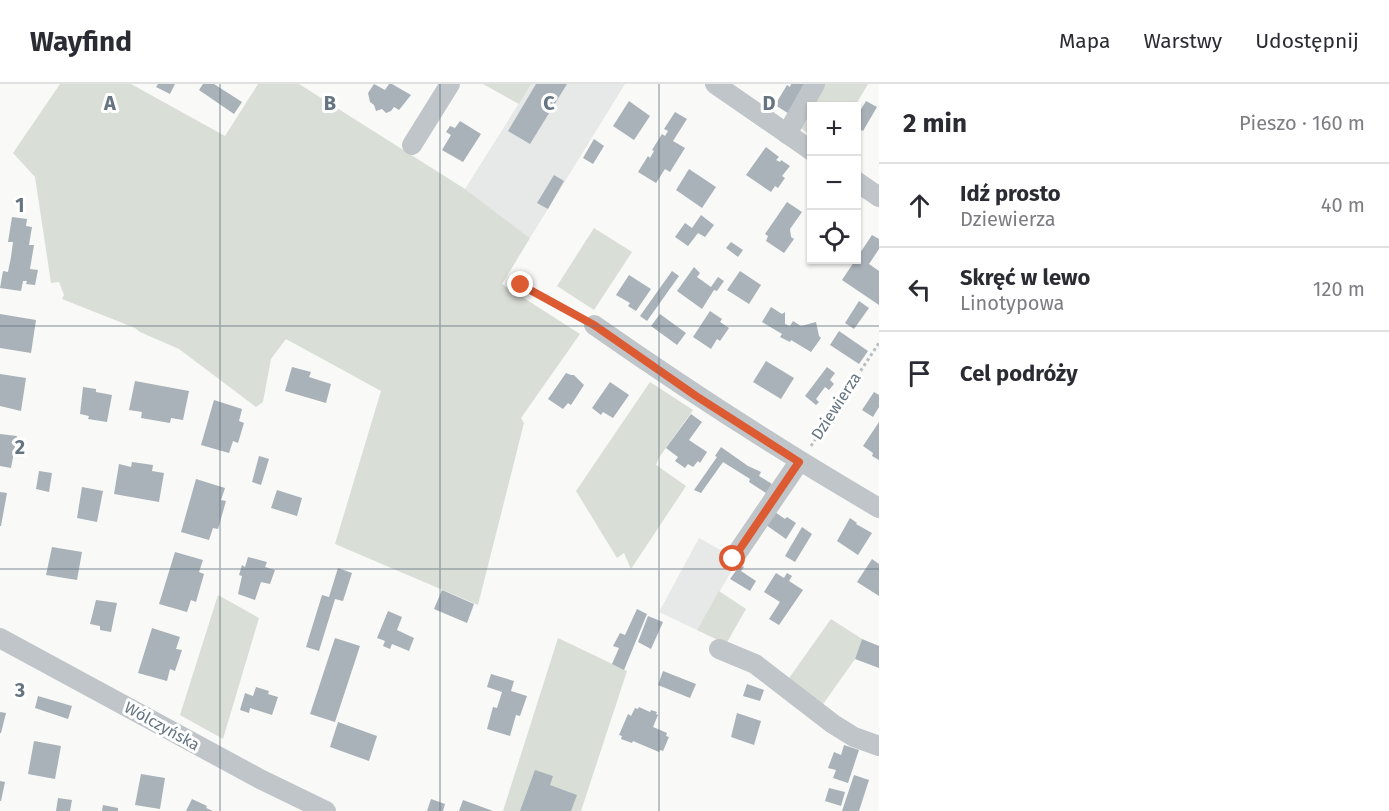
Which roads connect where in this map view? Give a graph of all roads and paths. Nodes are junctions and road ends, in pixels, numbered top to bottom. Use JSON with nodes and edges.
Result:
{"nodes":[{"id":1,"x":450,"y":84,"type":"edge"},
{"id":2,"x":815,"y":84,"type":"edge"},
{"id":3,"x":721,"y":86,"type":"edge"},
{"id":4,"x":787,"y":134,"type":"junction"},
{"id":5,"x":412,"y":145,"type":"dead end"},
{"id":6,"x":807,"y":148,"type":"edge"},
{"id":7,"x":861,"y":184,"type":"edge"},
{"id":8,"x":879,"y":197,"type":"edge"},
{"id":9,"x":521,"y":285,"type":"dead end"},
{"id":10,"x":594,"y":325,"type":"joint"},
{"id":11,"x":879,"y":343,"type":"edge"},
{"id":12,"x":799,"y":462,"type":"junction"},
{"id":13,"x":879,"y":508,"type":"edge"},
{"id":14,"x":733,"y":559,"type":"dead end"},
{"id":15,"x":0,"y":638,"type":"edge"},
{"id":16,"x":719,"y":649,"type":"dead end"},
{"id":17,"x":879,"y":746,"type":"edge"},
{"id":18,"x":326,"y":811,"type":"edge"}],
"edges":[{"from":1,"to":5,"type":"street"},
{"from":2,"to":4,"type":"street"},
{"from":3,"to":4,"type":"street"},
{"from":4,"to":6,"type":"street"},
{"from":7,"to":8,"type":"street"},
{"from":9,"to":10,"type":"path"},
{"from":10,"to":12,"type":"street"},
{"from":11,"to":12,"type":"path","name":"Dziewierza"},
{"from":12,"to":13,"type":"street"},
{"from":12,"to":14,"type":"street"},
{"from":15,"to":18,"type":"street","name":"Wólczyńska"},
{"from":16,"to":17,"type":"street"}]}
